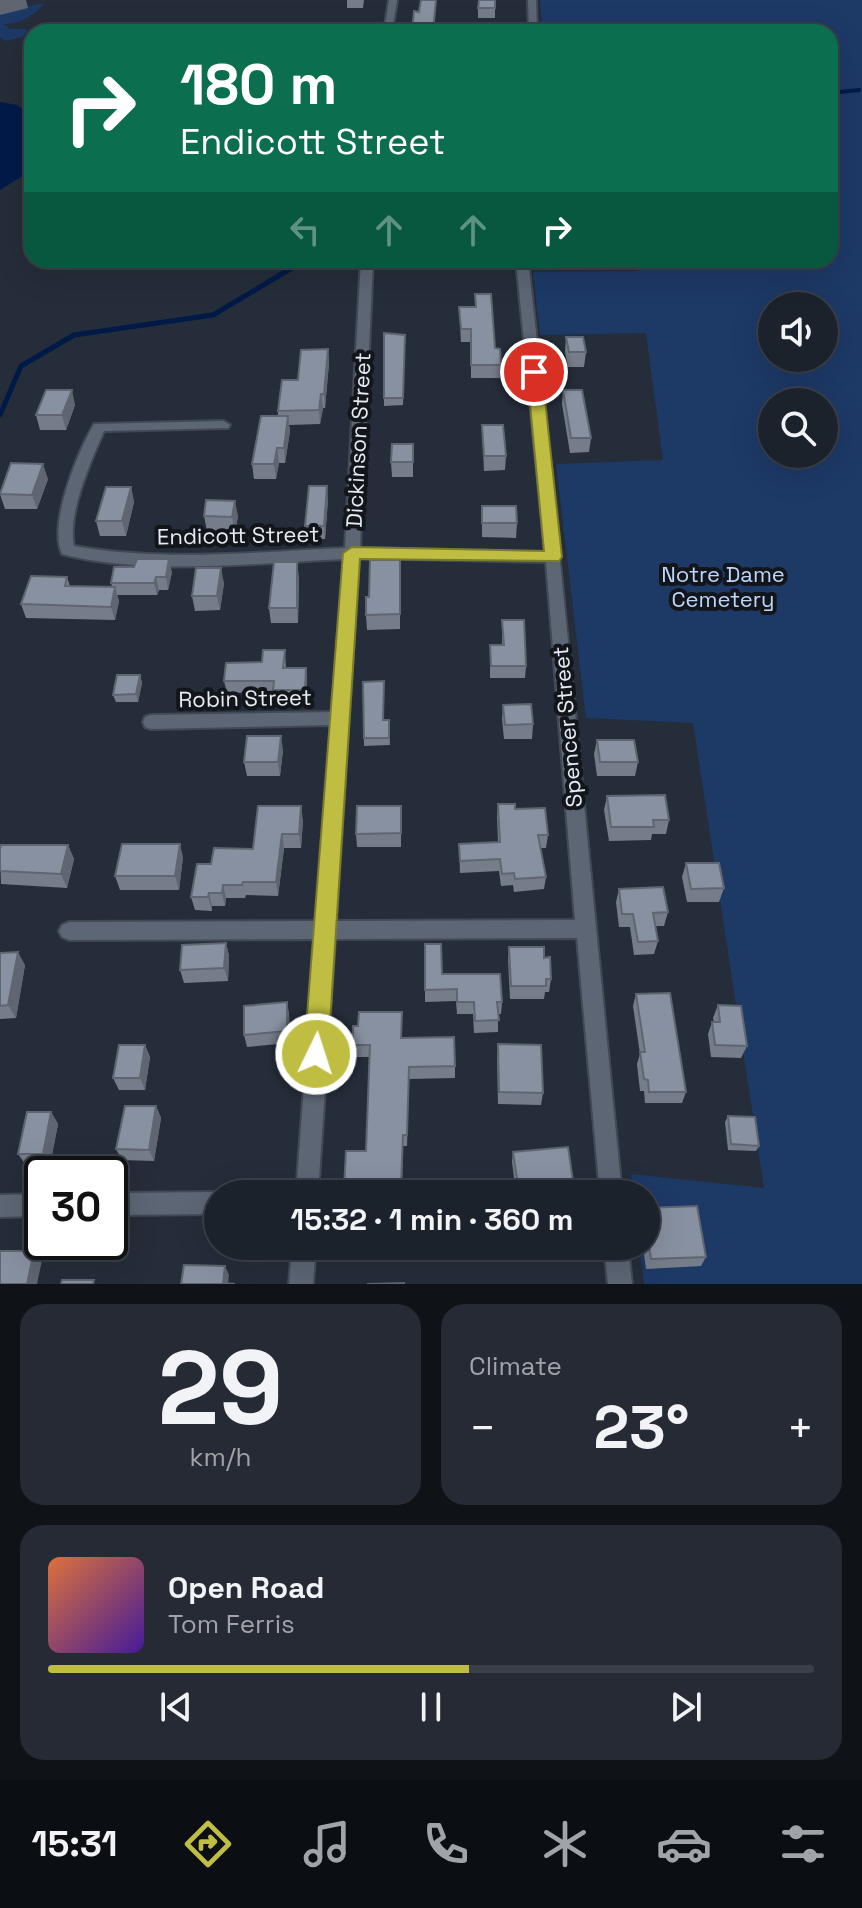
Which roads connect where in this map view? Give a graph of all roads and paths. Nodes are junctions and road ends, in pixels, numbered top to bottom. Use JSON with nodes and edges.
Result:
{"nodes":[{"id":1,"x":393,"y":0,"type":"edge"},
{"id":2,"x":532,"y":0,"type":"edge"},
{"id":3,"x":389,"y":24,"type":"edge"},
{"id":4,"x":533,"y":24,"type":"edge"},
{"id":5,"x":367,"y":268,"type":"edge"},
{"id":6,"x":523,"y":268,"type":"edge"},
{"id":7,"x":223,"y":425,"type":"dead end"},
{"id":8,"x":352,"y":553,"type":"junction"},
{"id":9,"x":553,"y":557,"type":"junction"},
{"id":10,"x":340,"y":718,"type":"junction"},
{"id":11,"x":151,"y":722,"type":"dead end"},
{"id":12,"x":325,"y":929,"type":"junction"},
{"id":13,"x":586,"y":929,"type":"junction"},
{"id":14,"x":69,"y":931,"type":"dead end"},
{"id":15,"x":308,"y":1180,"type":"edge"},
{"id":16,"x":610,"y":1180,"type":"edge"},
{"id":17,"x":204,"y":1203,"type":"edge"},
{"id":18,"x":128,"y":1204,"type":"edge"},
{"id":19,"x":24,"y":1205,"type":"edge"},
{"id":20,"x":0,"y":1206,"type":"edge"},
{"id":21,"x":303,"y":1260,"type":"edge"},
{"id":22,"x":617,"y":1260,"type":"edge"},
{"id":23,"x":301,"y":1284,"type":"edge"},
{"id":24,"x":620,"y":1284,"type":"edge"}],
"edges":[{"from":1,"to":3,"type":"street"},
{"from":2,"to":4,"type":"street"},
{"from":5,"to":8,"type":"street","name":"Dickinson Street"},
{"from":6,"to":9,"type":"street","name":"Spencer Street"},
{"from":7,"to":8,"type":"street","name":"Endicott Street"},
{"from":8,"to":9,"type":"street","name":"Endicott Street"},
{"from":8,"to":10,"type":"street","name":"Dickinson Street"},
{"from":9,"to":13,"type":"street","name":"Spencer Street"},
{"from":10,"to":11,"type":"street","name":"Robin Street"},
{"from":10,"to":12,"type":"street","name":"Dickinson Street"},
{"from":12,"to":13,"type":"street"},
{"from":12,"to":14,"type":"street"},
{"from":12,"to":15,"type":"street","name":"Dickinson Street"},
{"from":13,"to":16,"type":"street","name":"Spencer Street"},
{"from":17,"to":18,"type":"street"},
{"from":19,"to":20,"type":"street"},
{"from":21,"to":23,"type":"street"},
{"from":22,"to":24,"type":"street"}]}
